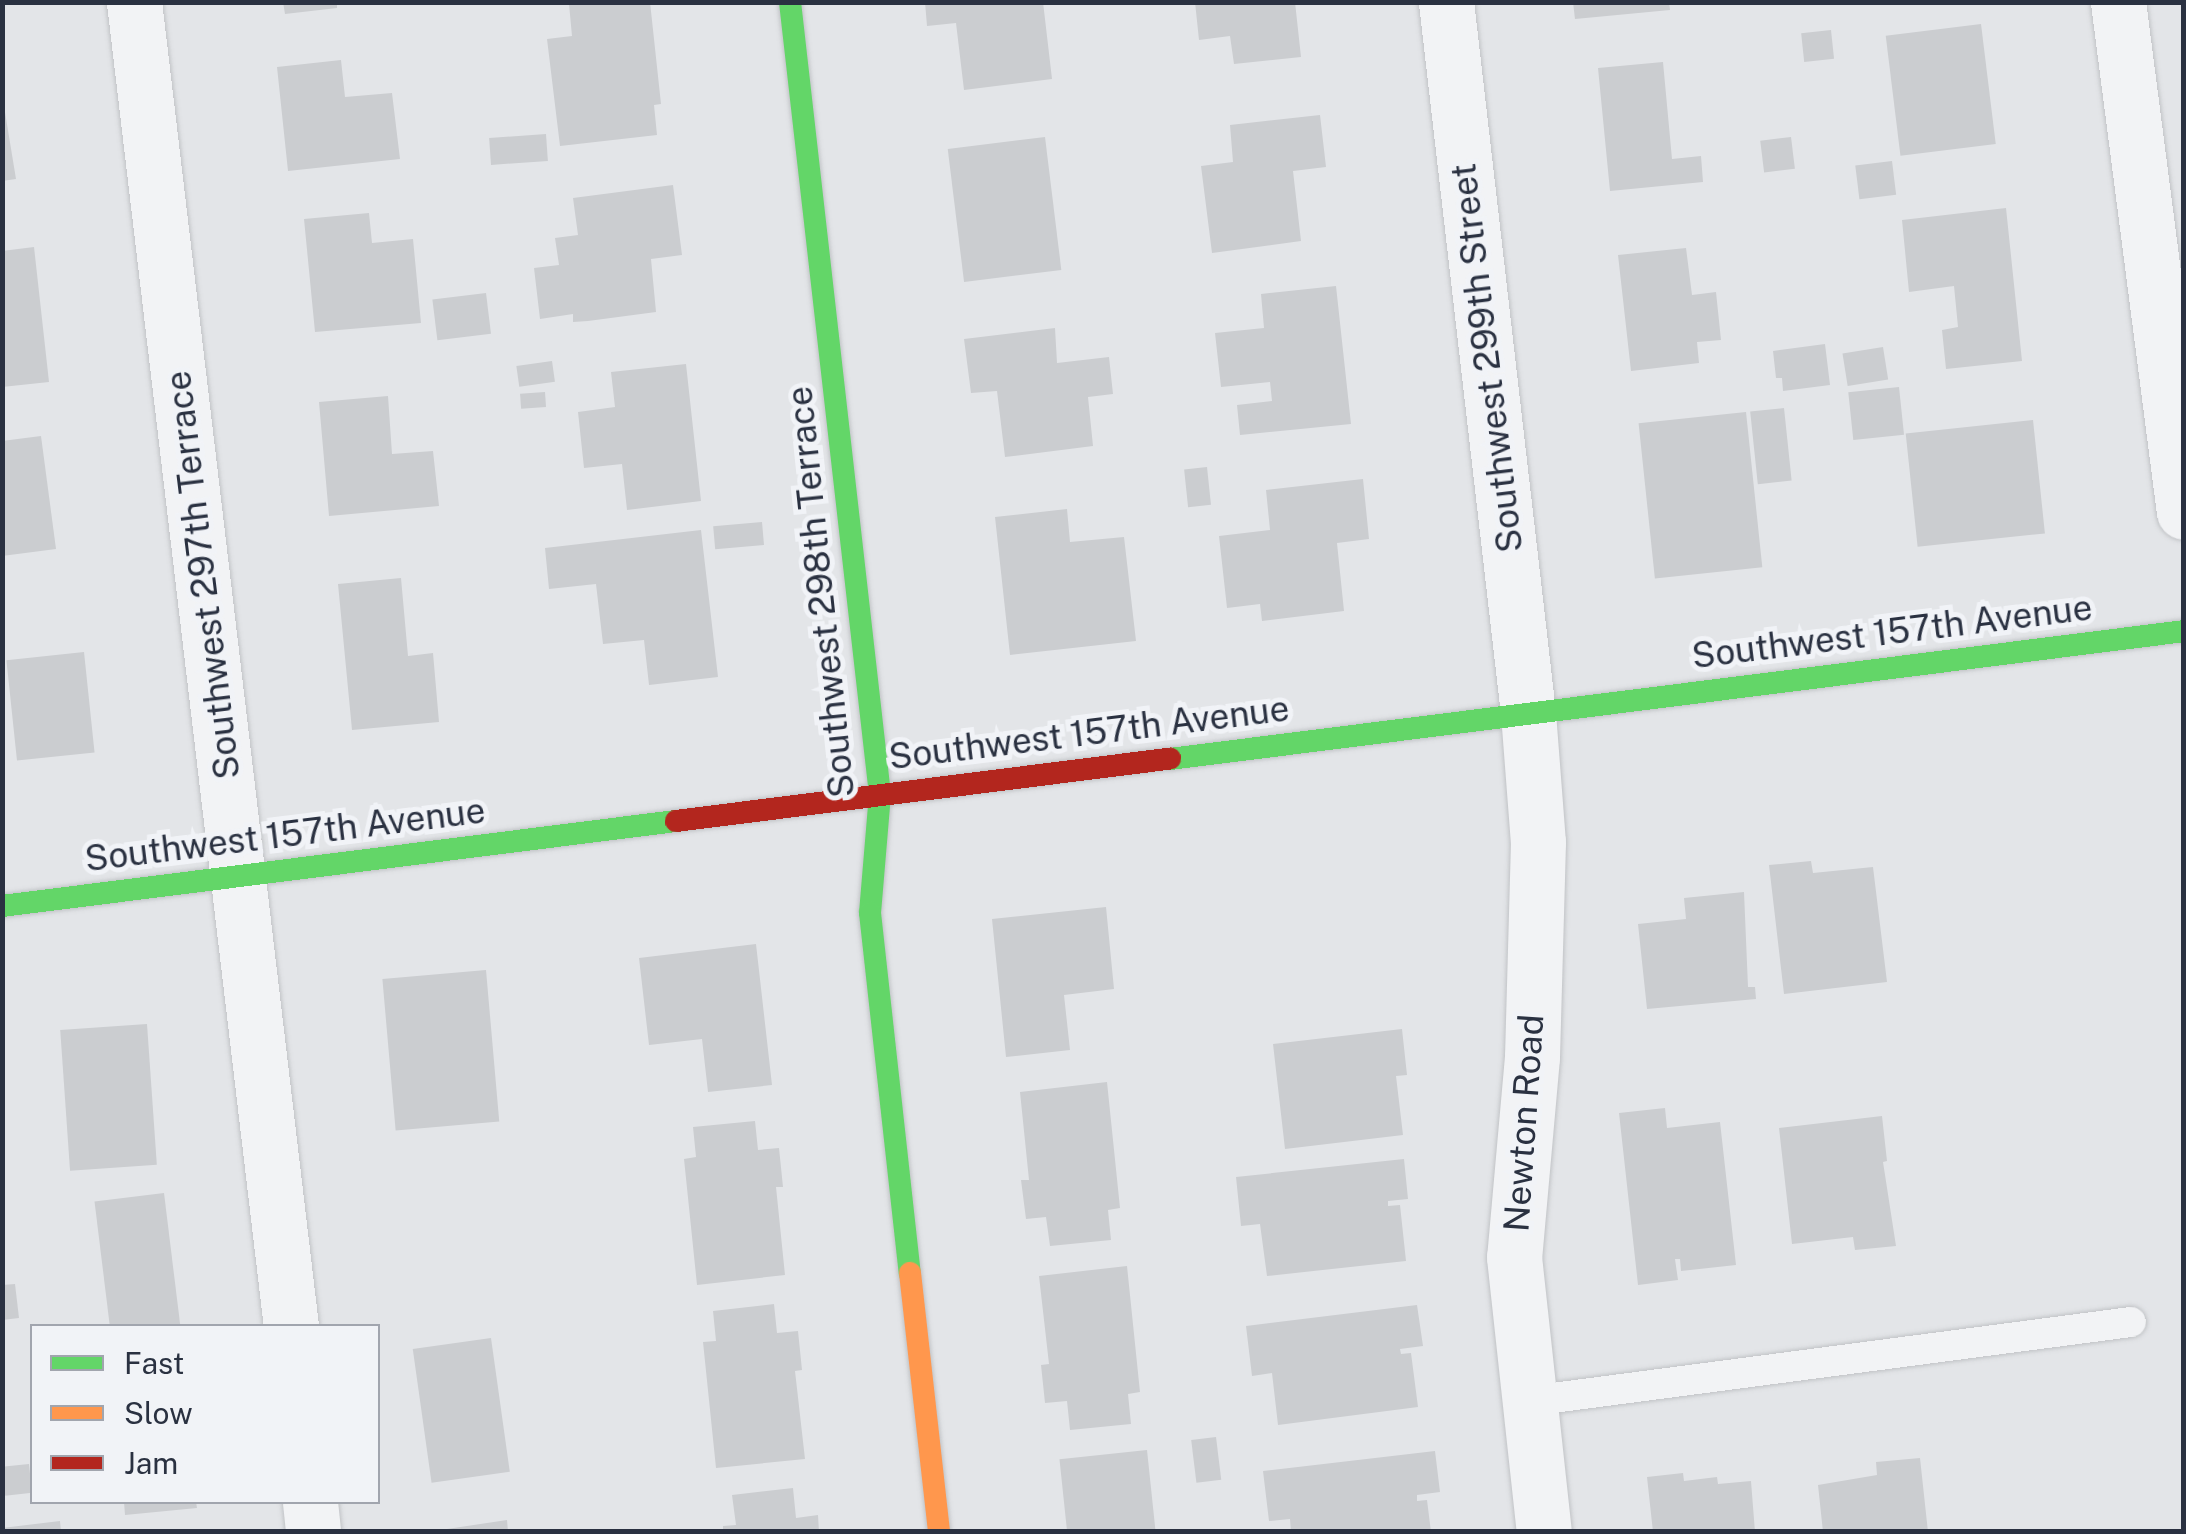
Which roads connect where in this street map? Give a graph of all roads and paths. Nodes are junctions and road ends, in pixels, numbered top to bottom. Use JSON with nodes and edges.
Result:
{"nodes":[{"id":1,"x":134,"y":2,"type":"edge"},
{"id":2,"x":790,"y":2,"type":"edge"},
{"id":3,"x":1446,"y":2,"type":"edge"},
{"id":4,"x":2118,"y":2,"type":"edge"},
{"id":5,"x":2184,"y":512,"type":"edge"},
{"id":6,"x":2184,"y":630,"type":"edge"},
{"id":7,"x":1528,"y":713,"type":"junction"},
{"id":8,"x":880,"y":794,"type":"junction"},
{"id":9,"x":240,"y":877,"type":"junction"},
{"id":10,"x":2,"y":906,"type":"edge"},
{"id":11,"x":2131,"y":1322,"type":"dead end"},
{"id":12,"x":290,"y":1324,"type":"edge"},
{"id":13,"x":1530,"y":1400,"type":"junction"},
{"id":14,"x":310,"y":1504,"type":"edge"},
{"id":15,"x":314,"y":1532,"type":"edge"},
{"id":16,"x":939,"y":1532,"type":"edge"},
{"id":17,"x":1544,"y":1532,"type":"edge"}],
"edges":[{"from":1,"to":9,"type":"street","name":"Southwest 297th Terrace"},
{"from":2,"to":8,"type":"street","name":"Southwest 298th Terrace"},
{"from":3,"to":7,"type":"street","name":"Southwest 299th Street"},
{"from":4,"to":5,"type":"street"},
{"from":6,"to":7,"type":"street","name":"Southwest 157th Avenue"},
{"from":7,"to":8,"type":"street","name":"Southwest 157th Avenue"},
{"from":7,"to":13,"type":"street","name":"Newton Road"},
{"from":8,"to":9,"type":"street","name":"Southwest 157th Avenue"},
{"from":8,"to":16,"type":"street","name":"Southwest 298th Terrace"},
{"from":9,"to":10,"type":"street","name":"Southwest 157th Avenue"},
{"from":9,"to":12,"type":"street","name":"Southwest 297th Terrace"},
{"from":11,"to":13,"type":"lane"},
{"from":13,"to":17,"type":"street","name":"Newton Road"},
{"from":14,"to":15,"type":"street"}]}
